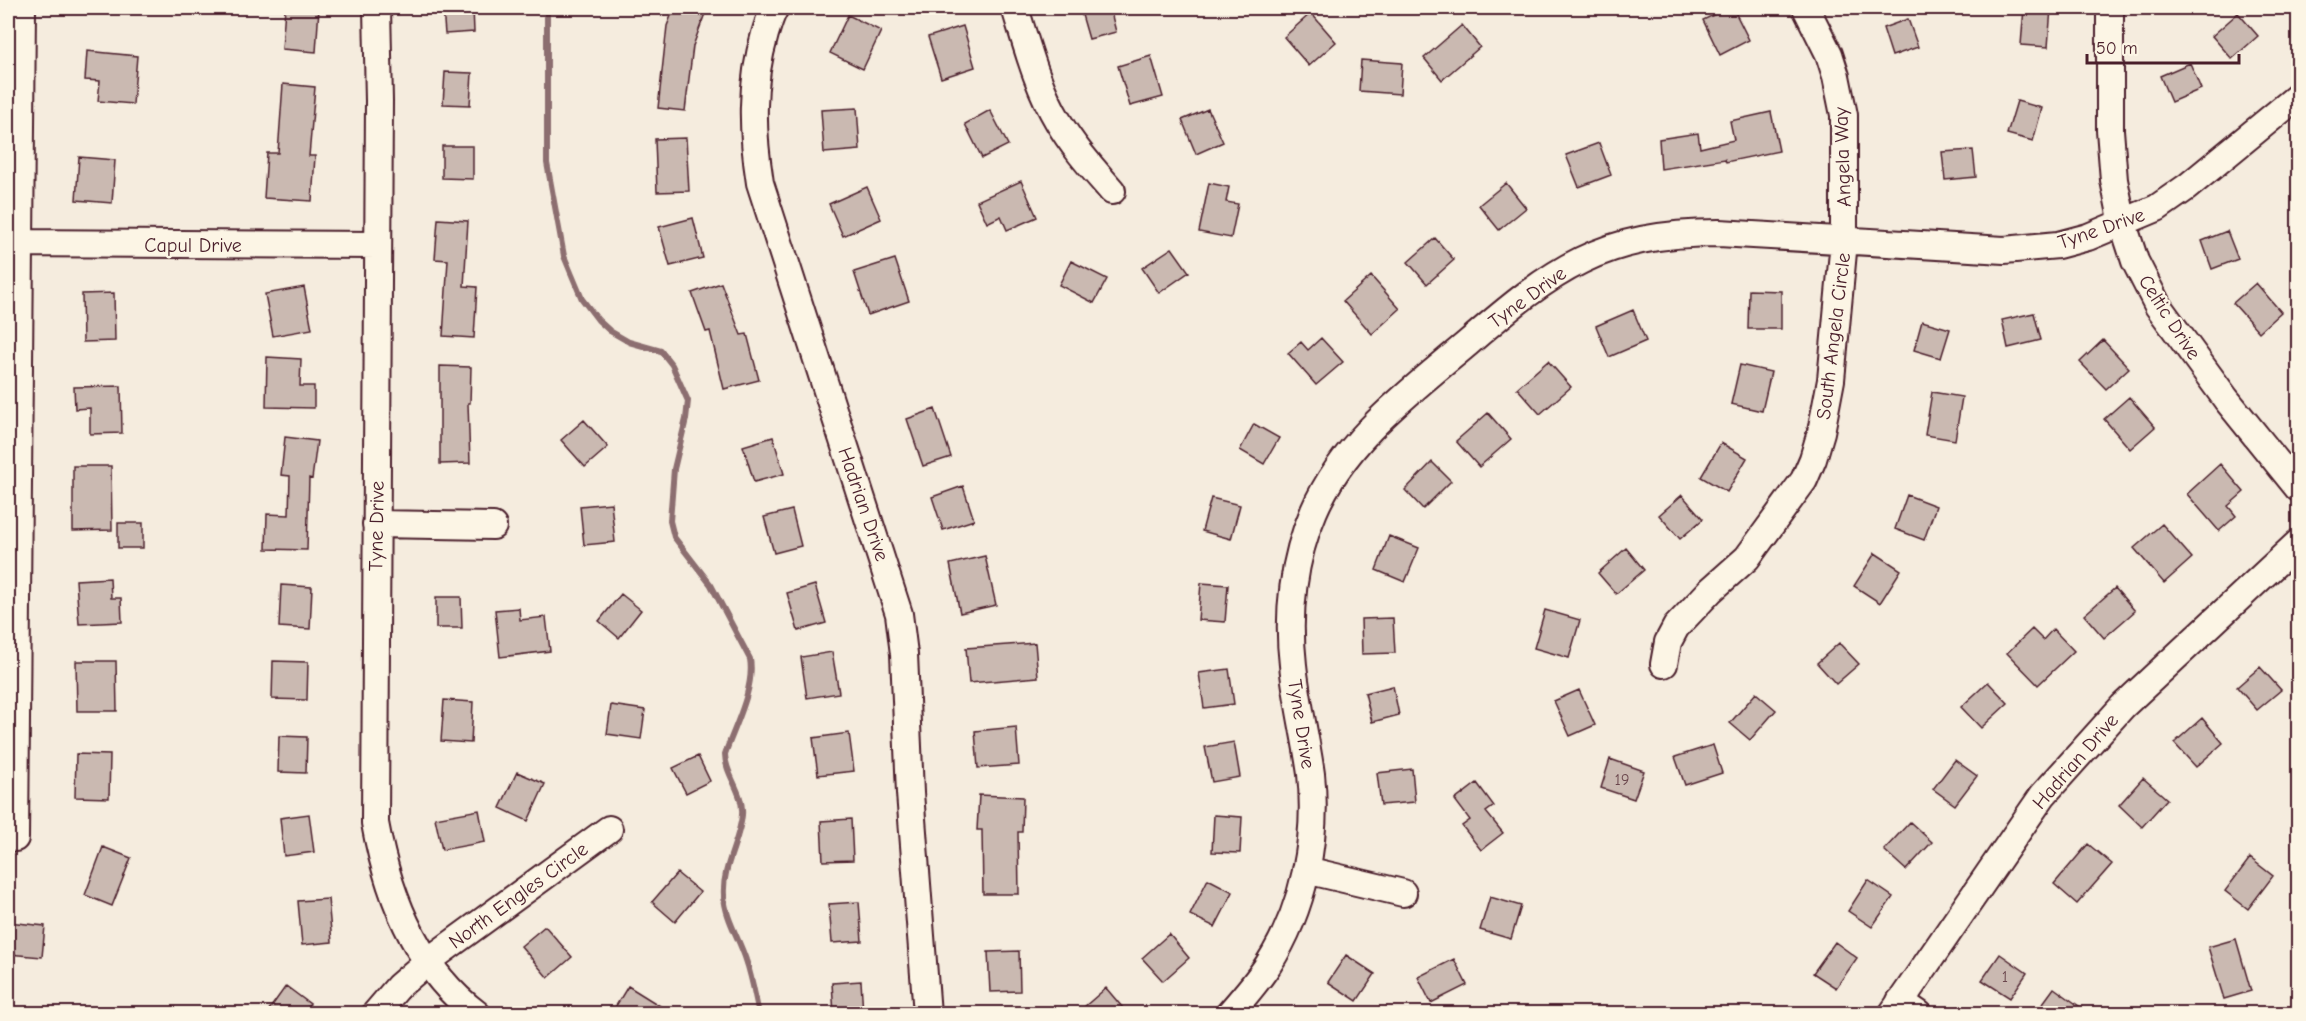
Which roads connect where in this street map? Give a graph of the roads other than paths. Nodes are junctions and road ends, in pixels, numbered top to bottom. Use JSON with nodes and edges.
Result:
{"nodes":[{"id":1,"x":22,"y":8,"type":"edge"},
{"id":2,"x":377,"y":8,"type":"edge"},
{"id":3,"x":775,"y":8,"type":"edge"},
{"id":4,"x":1015,"y":8,"type":"edge"},
{"id":5,"x":1806,"y":8,"type":"edge"},
{"id":6,"x":2110,"y":8,"type":"edge"},
{"id":7,"x":2298,"y":96,"type":"edge"},
{"id":8,"x":1112,"y":191,"type":"dead end"},
{"id":9,"x":2123,"y":224,"type":"junction"},
{"id":10,"x":1844,"y":241,"type":"junction"},
{"id":11,"x":14,"y":243,"type":"edge"},
{"id":12,"x":378,"y":246,"type":"junction"},
{"id":13,"x":2298,"y":488,"type":"edge"},
{"id":14,"x":376,"y":524,"type":"junction"},
{"id":15,"x":493,"y":526,"type":"dead end"},
{"id":16,"x":2298,"y":543,"type":"edge"},
{"id":17,"x":12,"y":575,"type":"edge"},
{"id":18,"x":1664,"y":664,"type":"dead end"},
{"id":19,"x":609,"y":829,"type":"dead end"},
{"id":20,"x":15,"y":838,"type":"dead end"},
{"id":21,"x":1306,"y":870,"type":"junction"},
{"id":22,"x":1403,"y":893,"type":"dead end"},
{"id":23,"x":428,"y":962,"type":"junction"},
{"id":24,"x":1904,"y":1009,"type":"edge"},
{"id":25,"x":375,"y":1014,"type":"edge"},
{"id":26,"x":477,"y":1014,"type":"edge"},
{"id":27,"x":927,"y":1014,"type":"edge"},
{"id":28,"x":1229,"y":1014,"type":"edge"}],
"edges":[{"from":1,"to":11,"type":"street"},
{"from":2,"to":12,"type":"street","name":"Tyne Drive"},
{"from":3,"to":27,"type":"street","name":"Hadrian Drive"},
{"from":4,"to":8,"type":"street"},
{"from":5,"to":10,"type":"street","name":"Angela Way"},
{"from":6,"to":9,"type":"street","name":"Celtic Drive"},
{"from":7,"to":9,"type":"street","name":"Tyne Drive"},
{"from":9,"to":10,"type":"street","name":"Tyne Drive"},
{"from":9,"to":13,"type":"street","name":"Celtic Drive"},
{"from":10,"to":18,"type":"street","name":"South Angela Circle"},
{"from":10,"to":21,"type":"street","name":"Tyne Drive"},
{"from":11,"to":12,"type":"street","name":"Capul Drive"},
{"from":11,"to":17,"type":"street"},
{"from":12,"to":14,"type":"street","name":"Tyne Drive"},
{"from":14,"to":15,"type":"street"},
{"from":14,"to":23,"type":"street","name":"Tyne Drive"},
{"from":16,"to":24,"type":"street","name":"Hadrian Drive"},
{"from":17,"to":20,"type":"street"},
{"from":19,"to":23,"type":"street","name":"North Engles Circle"},
{"from":21,"to":22,"type":"street"},
{"from":21,"to":28,"type":"street","name":"Tyne Drive"},
{"from":23,"to":25,"type":"street","name":"North Engles Circle"},
{"from":23,"to":26,"type":"street","name":"Tyne Drive"}]}
